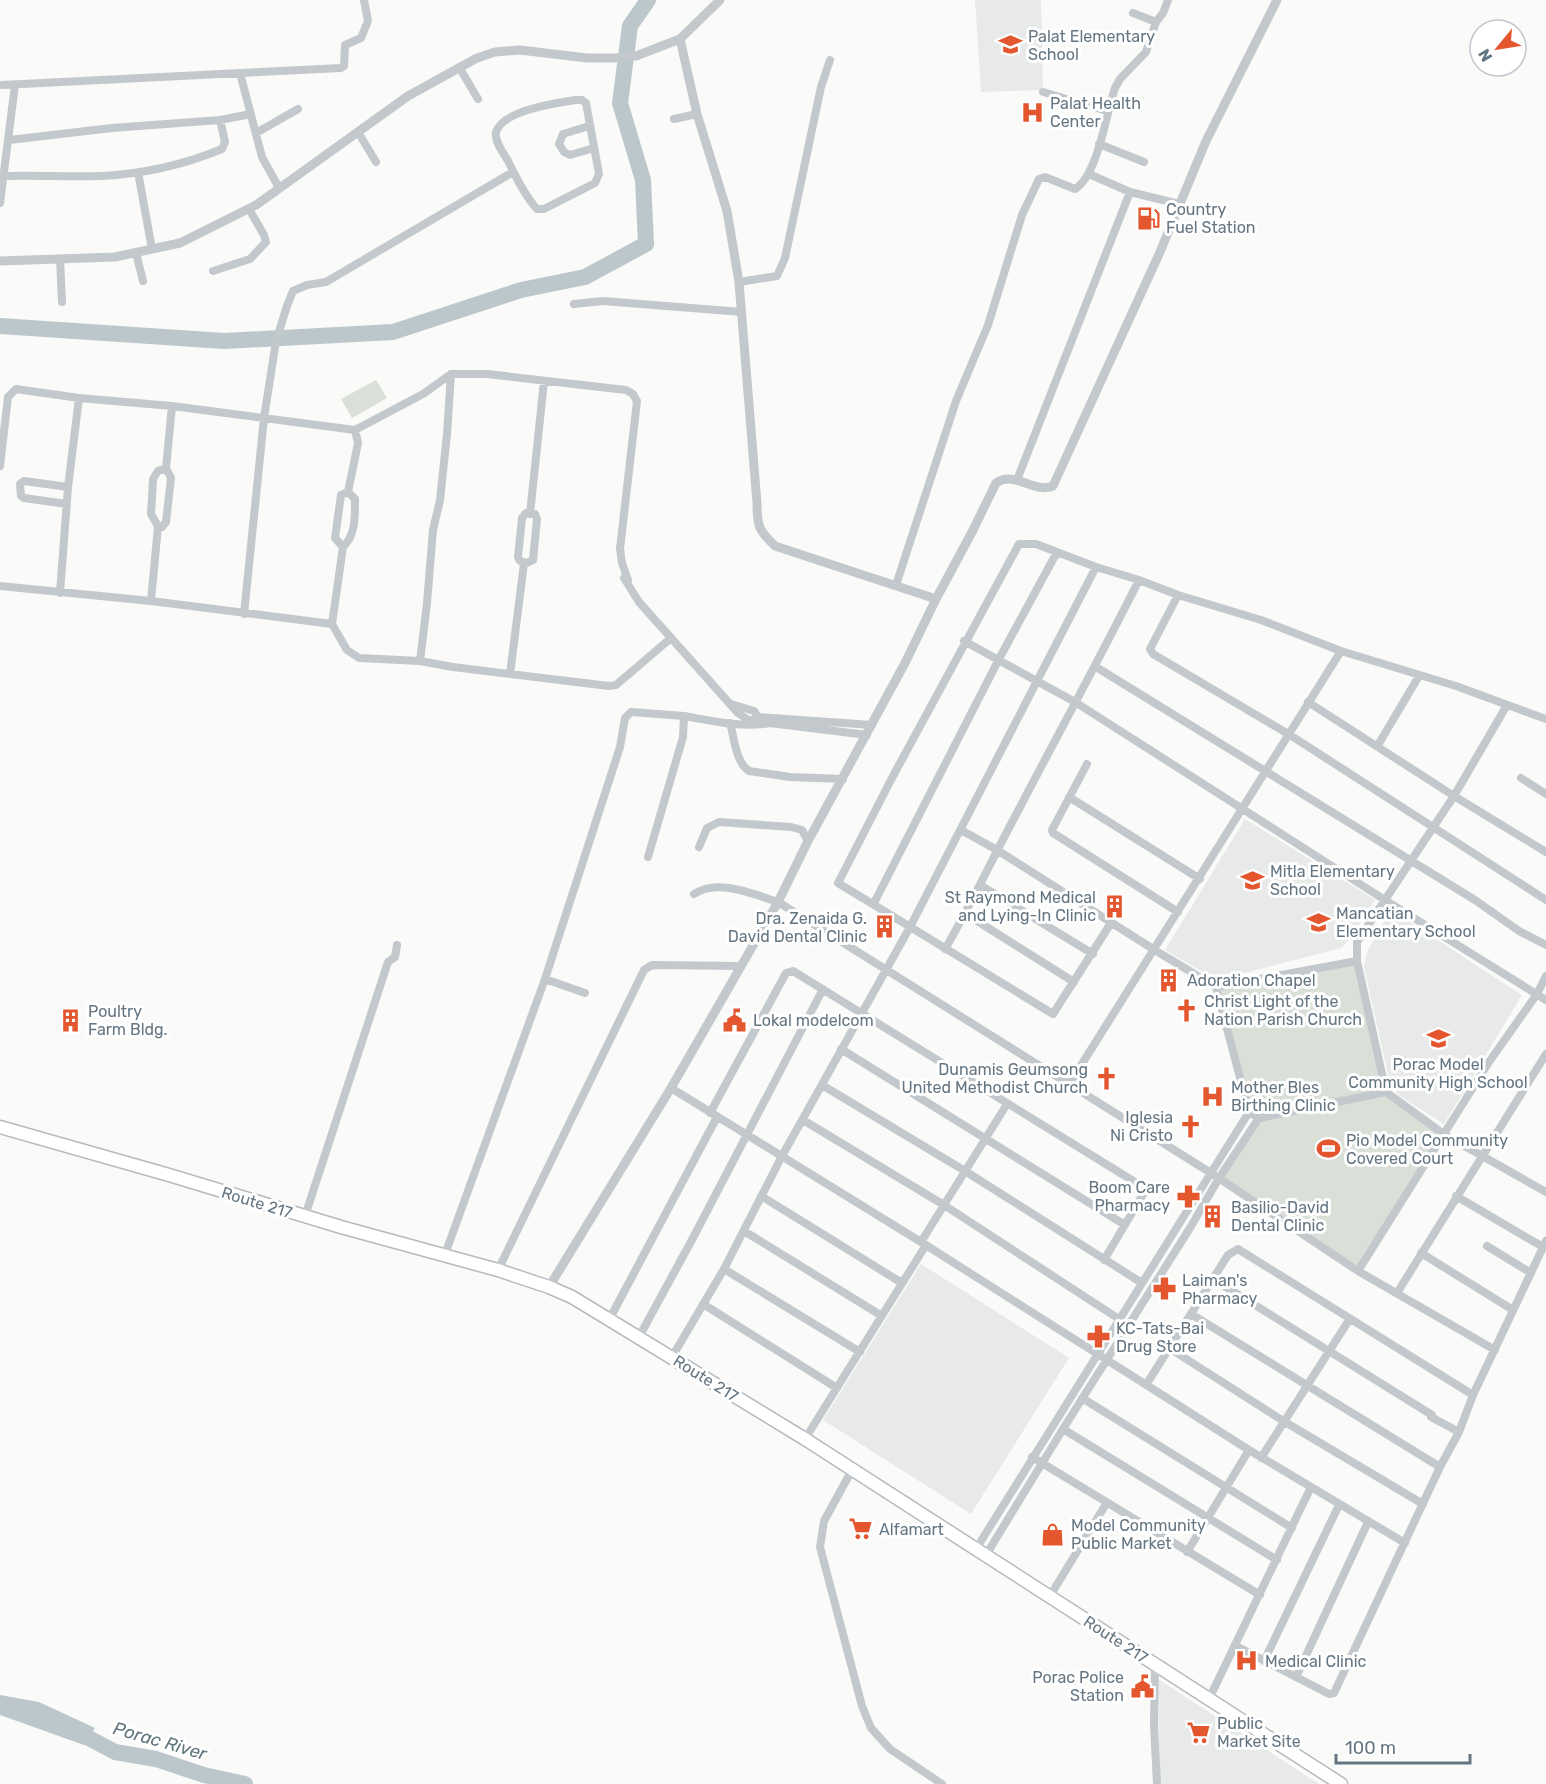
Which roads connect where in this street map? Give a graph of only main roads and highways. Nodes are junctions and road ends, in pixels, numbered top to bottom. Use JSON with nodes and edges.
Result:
{"nodes":[{"id":1,"x":0,"y":1127,"type":"edge"},
{"id":2,"x":1341,"y":1784,"type":"edge"}],
"edges":[{"from":1,"to":2,"type":"main road","name":"Route 217"}]}
